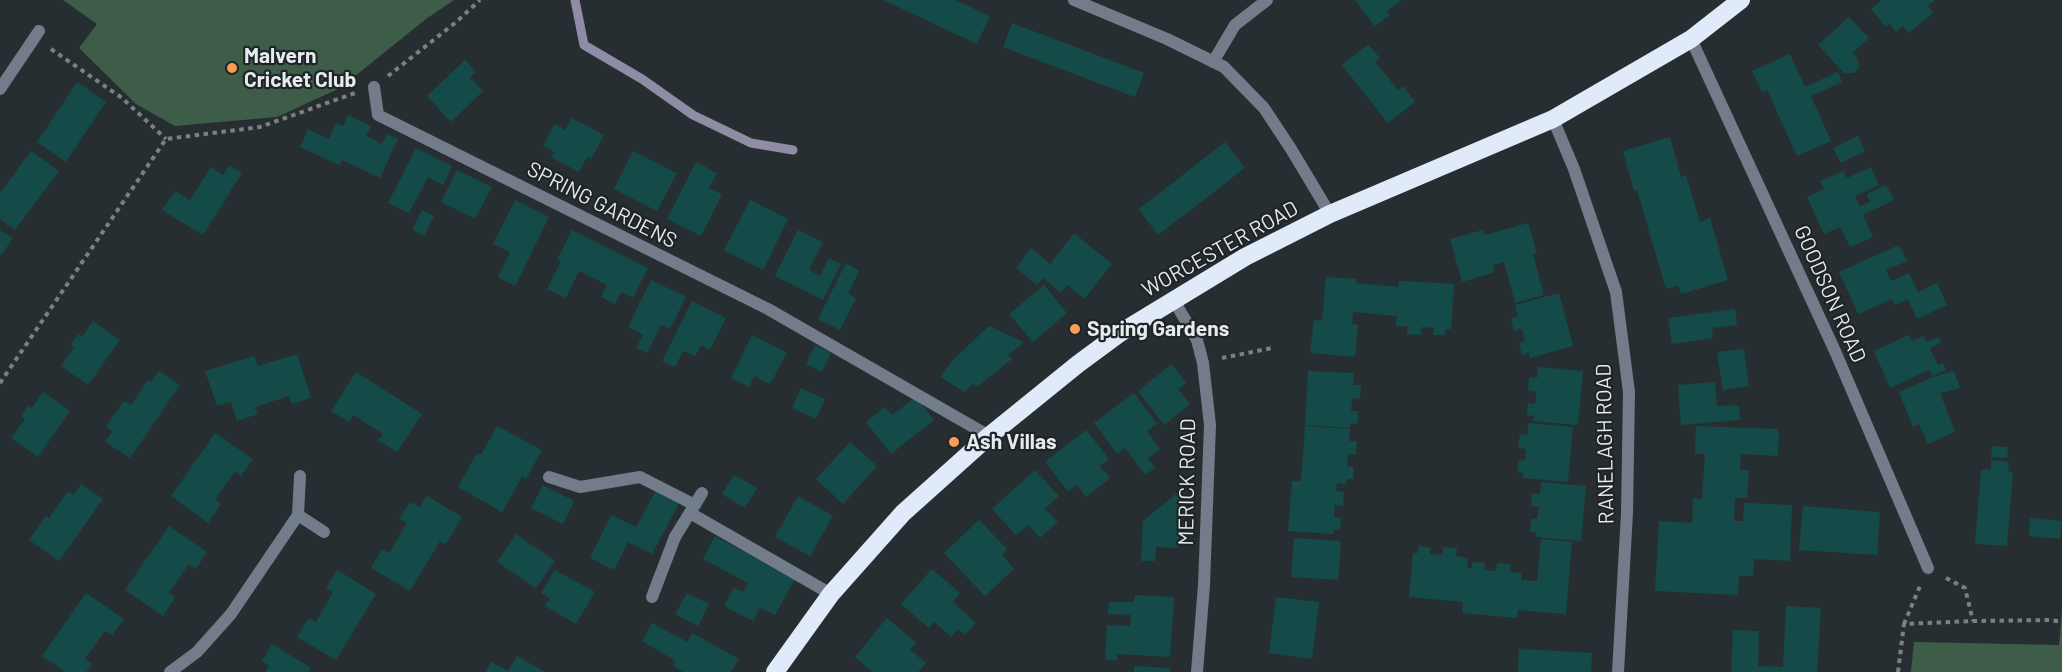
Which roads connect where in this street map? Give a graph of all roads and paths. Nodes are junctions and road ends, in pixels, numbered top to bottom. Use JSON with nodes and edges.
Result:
{"nodes":[{"id":1,"x":480,"y":0,"type":"edge"},
{"id":2,"x":1074,"y":0,"type":"edge"},
{"id":3,"x":1267,"y":0,"type":"edge"},
{"id":4,"x":1741,"y":0,"type":"edge"},
{"id":5,"x":38,"y":35,"type":"joint"},
{"id":6,"x":1691,"y":39,"type":"junction"},
{"id":7,"x":1213,"y":62,"type":"junction"},
{"id":8,"x":374,"y":87,"type":"junction"},
{"id":9,"x":0,"y":89,"type":"edge"},
{"id":10,"x":1553,"y":119,"type":"junction"},
{"id":11,"x":166,"y":139,"type":"junction"},
{"id":12,"x":1330,"y":214,"type":"junction"},
{"id":13,"x":1173,"y":299,"type":"junction"},
{"id":14,"x":1272,"y":348,"type":"dead end"},
{"id":15,"x":1203,"y":363,"type":"junction"},
{"id":16,"x":0,"y":383,"type":"edge"},
{"id":17,"x":989,"y":436,"type":"junction"},
{"id":18,"x":300,"y":476,"type":"dead end"},
{"id":19,"x":549,"y":477,"type":"dead end"},
{"id":20,"x":702,"y":493,"type":"dead end"},
{"id":21,"x":692,"y":509,"type":"junction"},
{"id":22,"x":298,"y":515,"type":"junction"},
{"id":23,"x":324,"y":532,"type":"dead end"},
{"id":24,"x":1928,"y":568,"type":"junction"},
{"id":25,"x":831,"y":594,"type":"junction"},
{"id":26,"x":652,"y":597,"type":"dead end"},
{"id":27,"x":1973,"y":621,"type":"junction"},
{"id":28,"x":2062,"y":622,"type":"edge"},
{"id":29,"x":1904,"y":624,"type":"junction"},
{"id":30,"x":170,"y":672,"type":"edge"},
{"id":31,"x":775,"y":672,"type":"edge"},
{"id":32,"x":1197,"y":672,"type":"edge"},
{"id":33,"x":1618,"y":672,"type":"edge"},
{"id":34,"x":1898,"y":672,"type":"edge"}],
"edges":[{"from":1,"to":8,"type":"path"},
{"from":2,"to":7,"type":"street"},
{"from":3,"to":7,"type":"street"},
{"from":4,"to":6,"type":"highway","name":"WORCESTER ROAD"},
{"from":5,"to":9,"type":"street"},
{"from":5,"to":11,"type":"path"},
{"from":6,"to":10,"type":"highway","name":"WORCESTER ROAD"},
{"from":6,"to":24,"type":"street","name":"GOODSON ROAD"},
{"from":7,"to":12,"type":"street"},
{"from":8,"to":11,"type":"path"},
{"from":8,"to":17,"type":"street","name":"SPRING GARDENS"},
{"from":10,"to":12,"type":"highway","name":"WORCESTER ROAD"},
{"from":10,"to":33,"type":"street","name":"RANELAGH ROAD"},
{"from":11,"to":16,"type":"path"},
{"from":12,"to":13,"type":"highway","name":"WORCESTER ROAD"},
{"from":13,"to":15,"type":"street","name":"MERICK ROAD"},
{"from":13,"to":17,"type":"highway","name":"WORCESTER ROAD"},
{"from":14,"to":15,"type":"path"},
{"from":15,"to":32,"type":"street","name":"MERICK ROAD"},
{"from":17,"to":25,"type":"highway","name":"WORCESTER ROAD"},
{"from":18,"to":22,"type":"street"},
{"from":19,"to":21,"type":"street"},
{"from":20,"to":21,"type":"street"},
{"from":21,"to":25,"type":"street"},
{"from":21,"to":26,"type":"street"},
{"from":22,"to":23,"type":"street"},
{"from":22,"to":30,"type":"street"},
{"from":24,"to":27,"type":"path"},
{"from":24,"to":29,"type":"path"},
{"from":25,"to":31,"type":"highway","name":"WORCESTER ROAD"},
{"from":27,"to":28,"type":"path"},
{"from":27,"to":29,"type":"path"},
{"from":29,"to":34,"type":"path"}]}
